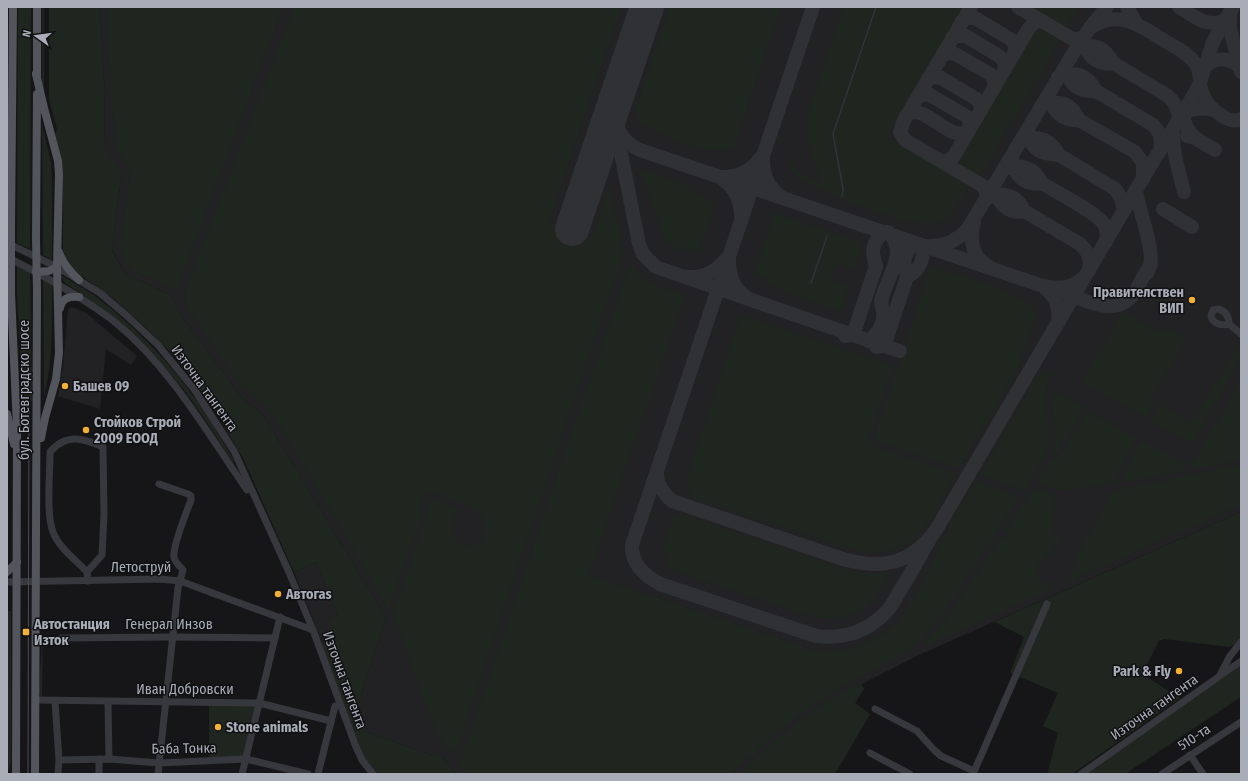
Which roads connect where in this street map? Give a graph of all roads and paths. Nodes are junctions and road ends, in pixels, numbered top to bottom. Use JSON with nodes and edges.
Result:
{"nodes":[{"id":1,"x":13,"y":7,"type":"edge"},
{"id":2,"x":37,"y":7,"type":"edge"},
{"id":3,"x":13,"y":58,"type":"junction"},
{"id":4,"x":36,"y":74,"type":"junction"},
{"id":5,"x":7,"y":100,"type":"edge"},
{"id":6,"x":7,"y":243,"type":"edge"},
{"id":7,"x":58,"y":246,"type":"junction"},
{"id":8,"x":7,"y":257,"type":"edge"},
{"id":9,"x":57,"y":267,"type":"junction"},
{"id":10,"x":36,"y":272,"type":"junction"},
{"id":11,"x":79,"y":280,"type":"junction"},
{"id":12,"x":58,"y":284,"type":"junction"},
{"id":13,"x":79,"y":297,"type":"junction"},
{"id":14,"x":59,"y":311,"type":"junction"},
{"id":15,"x":1229,"y":324,"type":"dead end"},
{"id":16,"x":1241,"y":334,"type":"edge"},
{"id":17,"x":7,"y":414,"type":"edge"},
{"id":18,"x":18,"y":454,"type":"junction"},
{"id":19,"x":36,"y":468,"type":"junction"},
{"id":20,"x":160,"y":484,"type":"dead end"},
{"id":21,"x":258,"y":505,"type":"junction"},
{"id":22,"x":18,"y":562,"type":"junction"},
{"id":23,"x":7,"y":572,"type":"edge"},
{"id":24,"x":88,"y":572,"type":"junction"},
{"id":25,"x":88,"y":581,"type":"junction"},
{"id":26,"x":180,"y":581,"type":"junction"},
{"id":27,"x":7,"y":582,"type":"edge"},
{"id":28,"x":18,"y":582,"type":"junction"},
{"id":29,"x":36,"y":582,"type":"junction"},
{"id":30,"x":1046,"y":604,"type":"dead end"},
{"id":31,"x":280,"y":617,"type":"junction"},
{"id":32,"x":313,"y":630,"type":"junction"},
{"id":33,"x":173,"y":637,"type":"junction"},
{"id":34,"x":62,"y":638,"type":"dead end"},
{"id":35,"x":275,"y":638,"type":"junction"},
{"id":36,"x":1241,"y":642,"type":"edge"},
{"id":37,"x":1241,"y":661,"type":"edge"},
{"id":38,"x":1218,"y":678,"type":"junction"},
{"id":39,"x":36,"y":700,"type":"junction"},
{"id":40,"x":55,"y":701,"type":"junction"},
{"id":41,"x":108,"y":702,"type":"junction"},
{"id":42,"x":165,"y":702,"type":"junction"},
{"id":43,"x":259,"y":703,"type":"junction"},
{"id":44,"x":335,"y":706,"type":"dead end"},
{"id":45,"x":875,"y":709,"type":"dead end"},
{"id":46,"x":331,"y":721,"type":"junction"},
{"id":47,"x":1241,"y":722,"type":"edge"},
{"id":48,"x":870,"y":753,"type":"dead end"},
{"id":49,"x":1190,"y":755,"type":"junction"},
{"id":50,"x":109,"y":759,"type":"junction"},
{"id":51,"x":246,"y":759,"type":"junction"},
{"id":52,"x":59,"y":760,"type":"junction"},
{"id":53,"x":99,"y":760,"type":"junction"},
{"id":54,"x":159,"y":762,"type":"junction"},
{"id":55,"x":974,"y":773,"type":"edge"},
{"id":56,"x":16,"y":774,"type":"edge"},
{"id":57,"x":35,"y":774,"type":"edge"},
{"id":58,"x":58,"y":774,"type":"edge"},
{"id":59,"x":99,"y":774,"type":"edge"},
{"id":60,"x":158,"y":774,"type":"edge"},
{"id":61,"x":242,"y":774,"type":"edge"},
{"id":62,"x":308,"y":774,"type":"edge"},
{"id":63,"x":318,"y":774,"type":"edge"},
{"id":64,"x":373,"y":774,"type":"edge"},
{"id":65,"x":910,"y":774,"type":"edge"},
{"id":66,"x":1080,"y":774,"type":"edge"},
{"id":67,"x":1162,"y":774,"type":"edge"},
{"id":68,"x":1203,"y":774,"type":"edge"}],
"edges":[{"from":1,"to":3,"type":"main road","name":"бул. Ботевградско шосе"},
{"from":2,"to":4,"type":"main road","name":"бул. Ботевградско шосе"},
{"from":3,"to":5,"type":"main road"},
{"from":3,"to":18,"type":"main road","name":"бул. Ботевградско шосе","bridge":true},
{"from":4,"to":7,"type":"main road"},
{"from":4,"to":19,"type":"main road","name":"бул. Ботевградско шосе","bridge":true},
{"from":6,"to":9,"type":"street","name":"Източна тангента"},
{"from":7,"to":9,"type":"main road"},
{"from":7,"to":11,"type":"main road"},
{"from":8,"to":10,"type":"street","name":"Източна тангента"},
{"from":9,"to":10,"type":"main road"},
{"from":9,"to":11,"type":"street","name":"Източна тангента"},
{"from":9,"to":12,"type":"main road"},
{"from":10,"to":12,"type":"street","name":"Източна тангента"},
{"from":11,"to":21,"type":"street","name":"Източна тангента"},
{"from":12,"to":13,"type":"street","name":"Източна тангента"},
{"from":12,"to":14,"type":"main road"},
{"from":13,"to":14,"type":"main road"},
{"from":13,"to":21,"type":"street","name":"Източна тангента"},
{"from":14,"to":19,"type":"main road"},
{"from":15,"to":16,"type":"street"},
{"from":17,"to":18,"type":"main road"},
{"from":18,"to":22,"type":"main road","name":"бул. Ботевградско шосе"},
{"from":19,"to":29,"type":"main road","name":"бул. Ботевградско шосе"},
{"from":20,"to":26,"type":"street"},
{"from":21,"to":32,"type":"street","name":"Източна тангента"},
{"from":22,"to":23,"type":"main road"},
{"from":22,"to":28,"type":"main road","name":"бул. Ботевградско шосе"},
{"from":24,"to":24,"type":"street"},
{"from":24,"to":25,"type":"street"},
{"from":25,"to":26,"type":"street","name":"Летоструй"},
{"from":25,"to":29,"type":"street","name":"Летоструй"},
{"from":26,"to":31,"type":"street","name":"Летоструй"},
{"from":26,"to":33,"type":"street"},
{"from":27,"to":28,"type":"street","name":"Летоструй"},
{"from":28,"to":29,"type":"street","name":"Летоструй"},
{"from":28,"to":56,"type":"main road","name":"бул. Ботевградско шосе"},
{"from":29,"to":39,"type":"main road","name":"бул. Ботевградско шосе"},
{"from":30,"to":55,"type":"street"},
{"from":31,"to":32,"type":"street","name":"Летоструй"},
{"from":31,"to":35,"type":"street"},
{"from":32,"to":64,"type":"street","name":"Източна тангента"},
{"from":33,"to":34,"type":"street","name":"Генерал Инзов"},
{"from":33,"to":35,"type":"street","name":"Генерал Инзов"},
{"from":33,"to":42,"type":"street"},
{"from":35,"to":43,"type":"street"},
{"from":36,"to":38,"type":"street"},
{"from":37,"to":38,"type":"street","name":"Източна тангента"},
{"from":38,"to":66,"type":"street","name":"Източна тангента"},
{"from":39,"to":40,"type":"street","name":"Иван Добровски"},
{"from":39,"to":57,"type":"main road","name":"бул. Ботевградско шосе"},
{"from":40,"to":41,"type":"street","name":"Иван Добровски"},
{"from":40,"to":52,"type":"street"},
{"from":41,"to":42,"type":"street","name":"Иван Добровски"},
{"from":41,"to":50,"type":"street"},
{"from":42,"to":43,"type":"street","name":"Иван Добровски"},
{"from":42,"to":54,"type":"street"},
{"from":43,"to":46,"type":"street","name":"Иван Добровски"},
{"from":43,"to":51,"type":"street"},
{"from":44,"to":46,"type":"street"},
{"from":45,"to":55,"type":"street"},
{"from":46,"to":63,"type":"street"},
{"from":47,"to":49,"type":"street","name":"510-та"},
{"from":48,"to":65,"type":"street"},
{"from":49,"to":67,"type":"street","name":"510-та"},
{"from":49,"to":68,"type":"street"},
{"from":50,"to":53,"type":"street","name":"Баба Тонка"},
{"from":50,"to":54,"type":"street","name":"Баба Тонка"},
{"from":51,"to":54,"type":"street","name":"Баба Тонка"},
{"from":51,"to":61,"type":"street"},
{"from":51,"to":62,"type":"street","name":"Баба Тонка"},
{"from":52,"to":53,"type":"street","name":"Баба Тонка"},
{"from":52,"to":58,"type":"street"},
{"from":53,"to":59,"type":"street"},
{"from":54,"to":60,"type":"street"}]}
